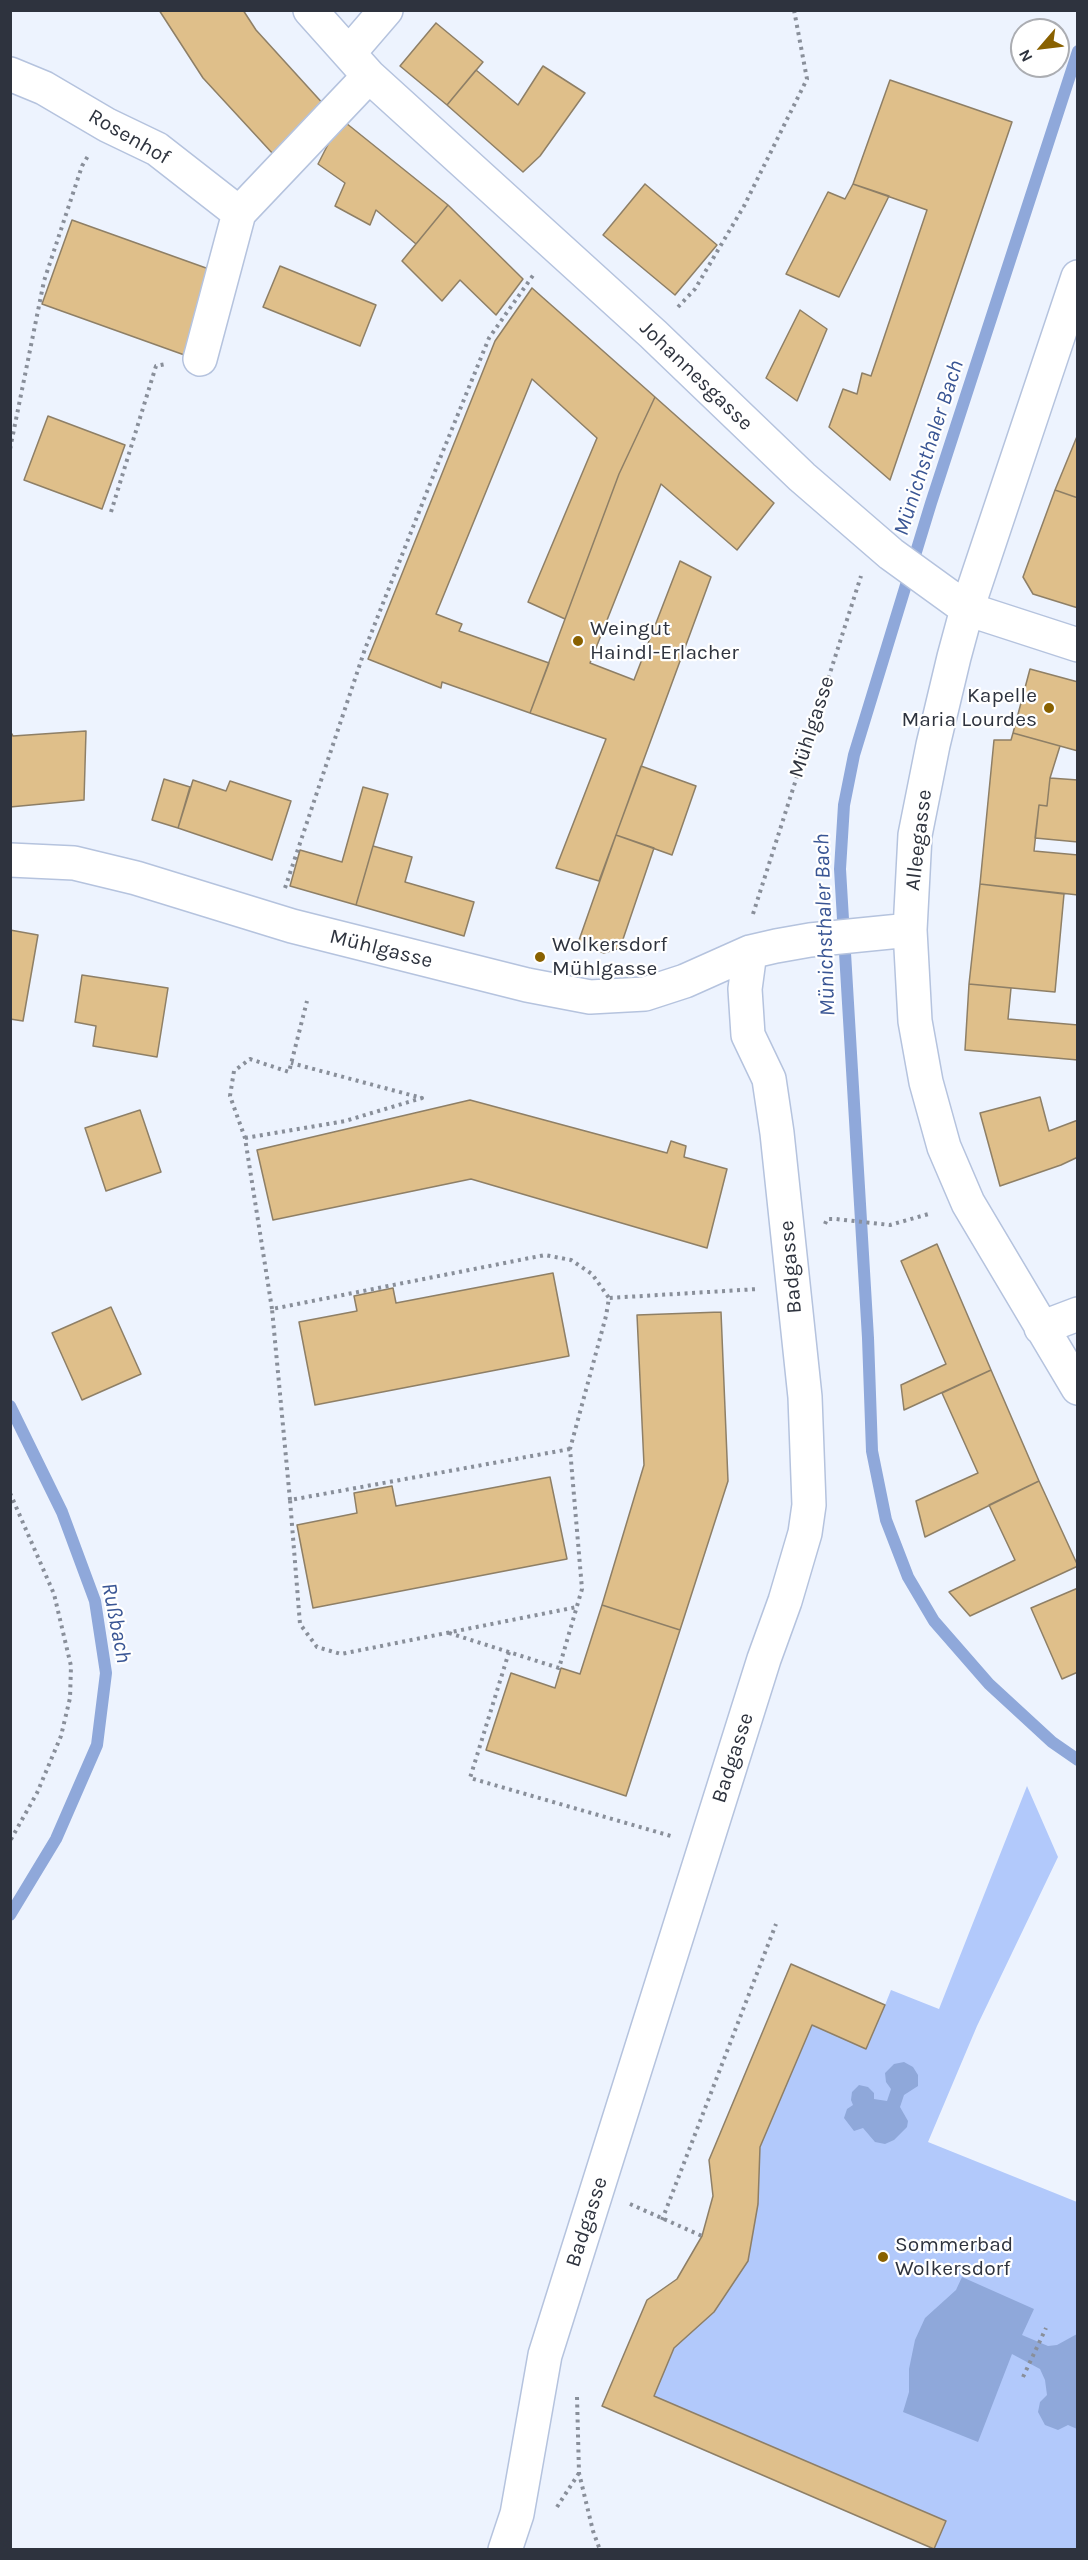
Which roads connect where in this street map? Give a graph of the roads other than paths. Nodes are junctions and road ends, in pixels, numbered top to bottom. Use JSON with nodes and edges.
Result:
{"nodes":[{"id":1,"x":310,"y":10,"type":"edge"},
{"id":2,"x":387,"y":10,"type":"edge"},
{"id":3,"x":359,"y":65,"type":"junction"},
{"id":4,"x":10,"y":74,"type":"edge"},
{"id":5,"x":239,"y":213,"type":"junction"},
{"id":6,"x":1077,"y":277,"type":"edge"},
{"id":7,"x":200,"y":359,"type":"road end"},
{"id":8,"x":967,"y":609,"type":"junction"},
{"id":9,"x":1077,"y":645,"type":"edge"},
{"id":10,"x":10,"y":860,"type":"edge"},
{"id":11,"x":910,"y":930,"type":"junction"},
{"id":12,"x":750,"y":952,"type":"junction"},
{"id":13,"x":1077,"y":1314,"type":"edge"},
{"id":14,"x":1041,"y":1328,"type":"junction"},
{"id":15,"x":1077,"y":1388,"type":"edge"},
{"id":16,"x":505,"y":2550,"type":"edge"}],
"edges":[{"from":1,"to":3,"type":"street","name":"Johannesgasse"},
{"from":2,"to":3,"type":"street"},
{"from":3,"to":5,"type":"street"},
{"from":3,"to":8,"type":"street","name":"Johannesgasse"},
{"from":4,"to":5,"type":"street","name":"Rosenhof"},
{"from":5,"to":7,"type":"street"},
{"from":6,"to":8,"type":"street","name":"Alleegasse"},
{"from":8,"to":9,"type":"street","name":"Johannesgasse"},
{"from":8,"to":11,"type":"street","name":"Alleegasse"},
{"from":10,"to":12,"type":"street","name":"Mühlgasse"},
{"from":11,"to":12,"type":"street","name":"Mühlgasse"},
{"from":11,"to":14,"type":"street","name":"Alleegasse"},
{"from":12,"to":16,"type":"street","name":"Badgasse"},
{"from":13,"to":14,"type":"street"},
{"from":14,"to":15,"type":"street","name":"Alleegasse"}]}
